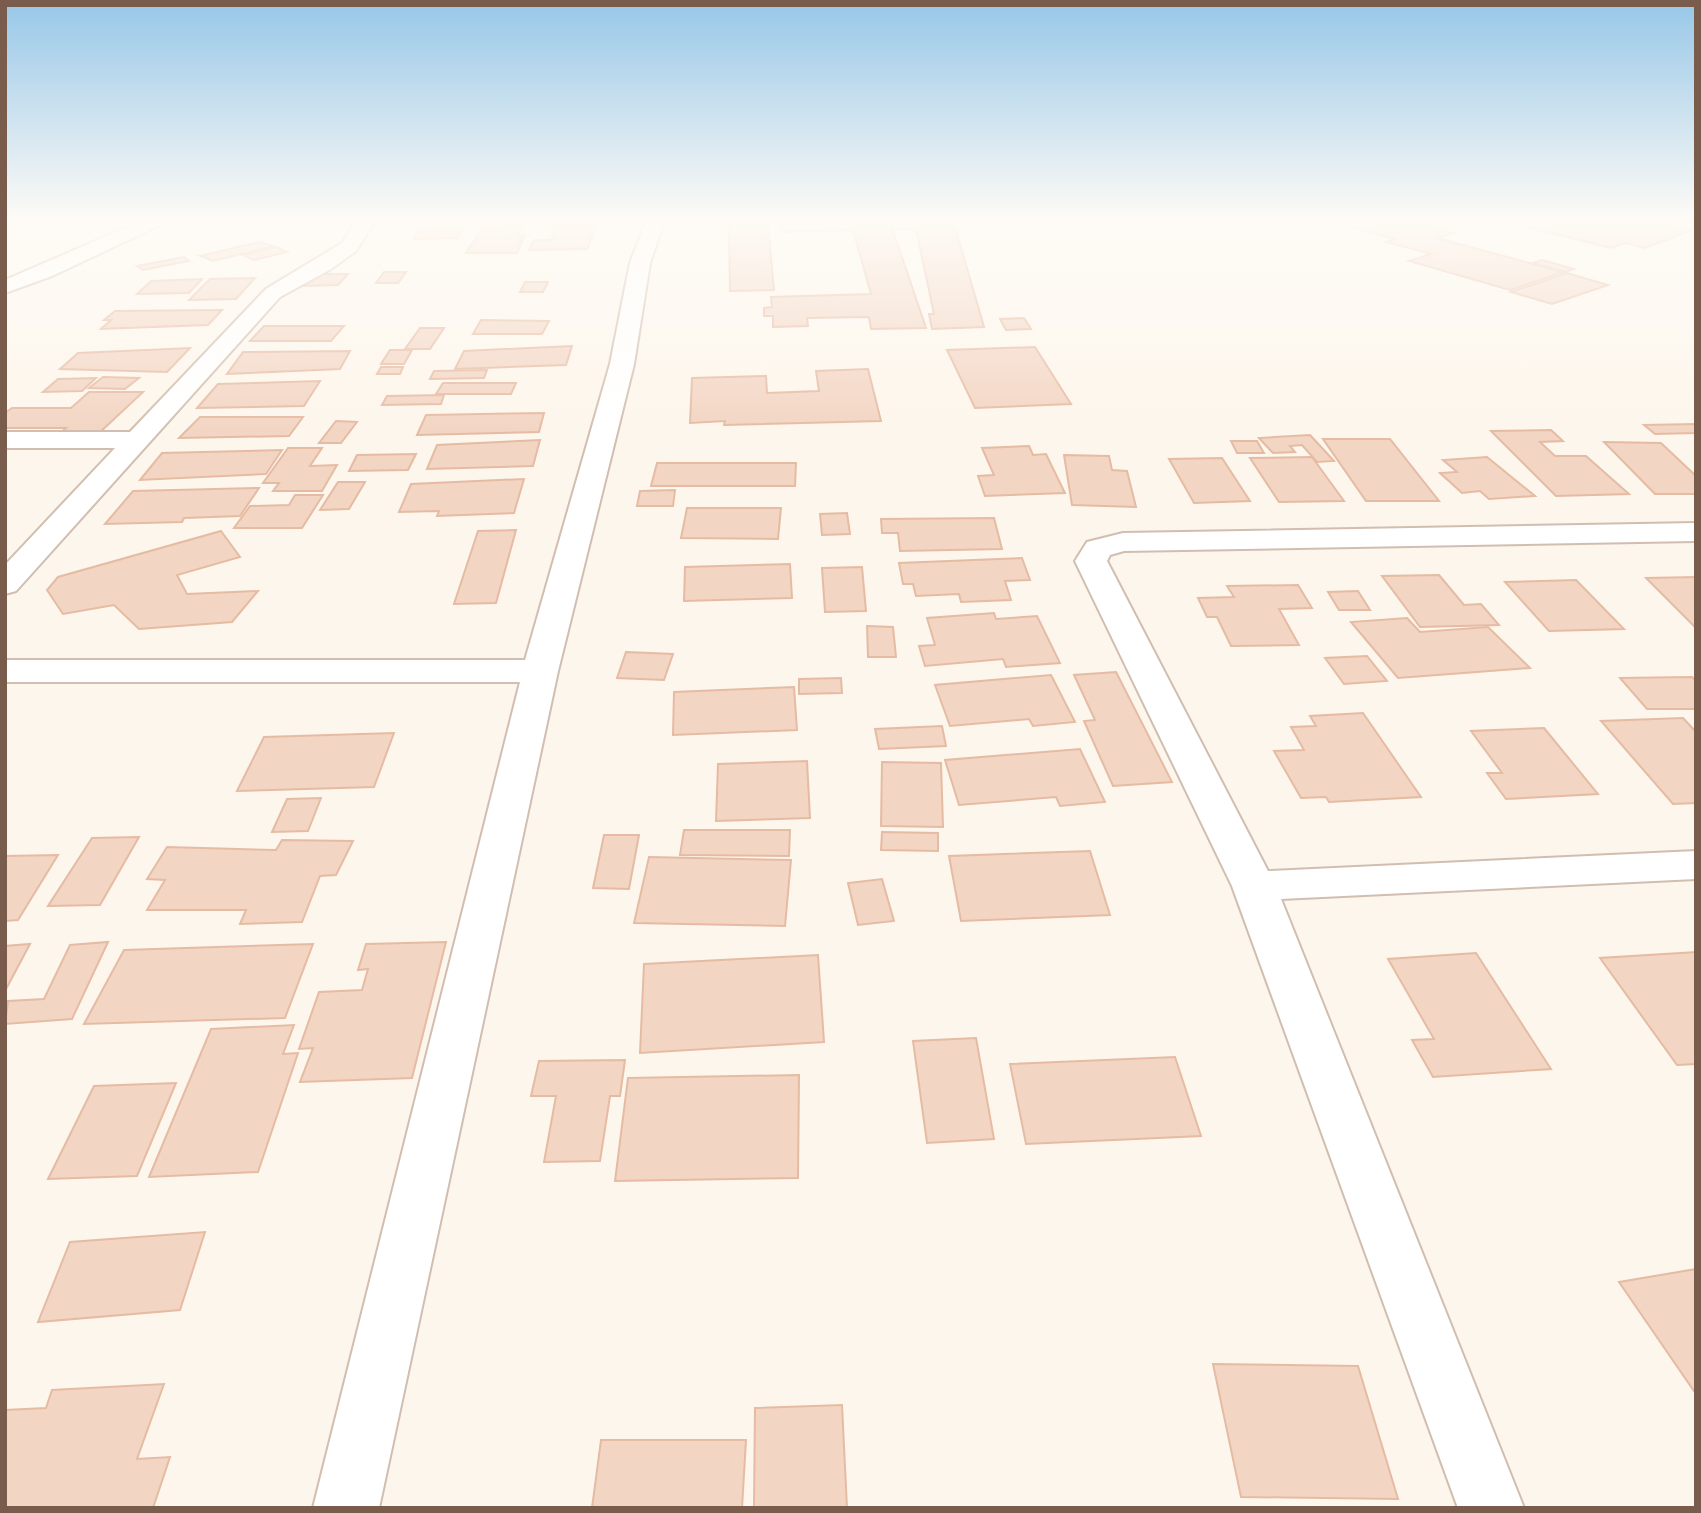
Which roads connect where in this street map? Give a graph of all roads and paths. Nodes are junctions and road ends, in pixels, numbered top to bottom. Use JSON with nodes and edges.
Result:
{"nodes":[{"id":1,"x":279,"y":290,"type":"edge"},
{"id":2,"x":635,"y":290,"type":"edge"},
{"id":3,"x":5,"y":440,"type":"edge"},
{"id":4,"x":138,"y":440,"type":"junction"},
{"id":5,"x":1696,"y":532,"type":"edge"},
{"id":6,"x":5,"y":584,"type":"edge"},
{"id":7,"x":5,"y":671,"type":"edge"},
{"id":8,"x":540,"y":671,"type":"junction"},
{"id":9,"x":1696,"y":865,"type":"edge"},
{"id":10,"x":1254,"y":886,"type":"junction"},
{"id":11,"x":346,"y":1508,"type":"edge"},
{"id":12,"x":1491,"y":1508,"type":"edge"}],
"edges":[{"from":1,"to":4,"type":"street"},
{"from":2,"to":8,"type":"street"},
{"from":3,"to":4,"type":"street"},
{"from":4,"to":6,"type":"street"},
{"from":5,"to":10,"type":"street"},
{"from":7,"to":8,"type":"street"},
{"from":8,"to":11,"type":"street"},
{"from":9,"to":10,"type":"street"},
{"from":10,"to":12,"type":"street"}]}
